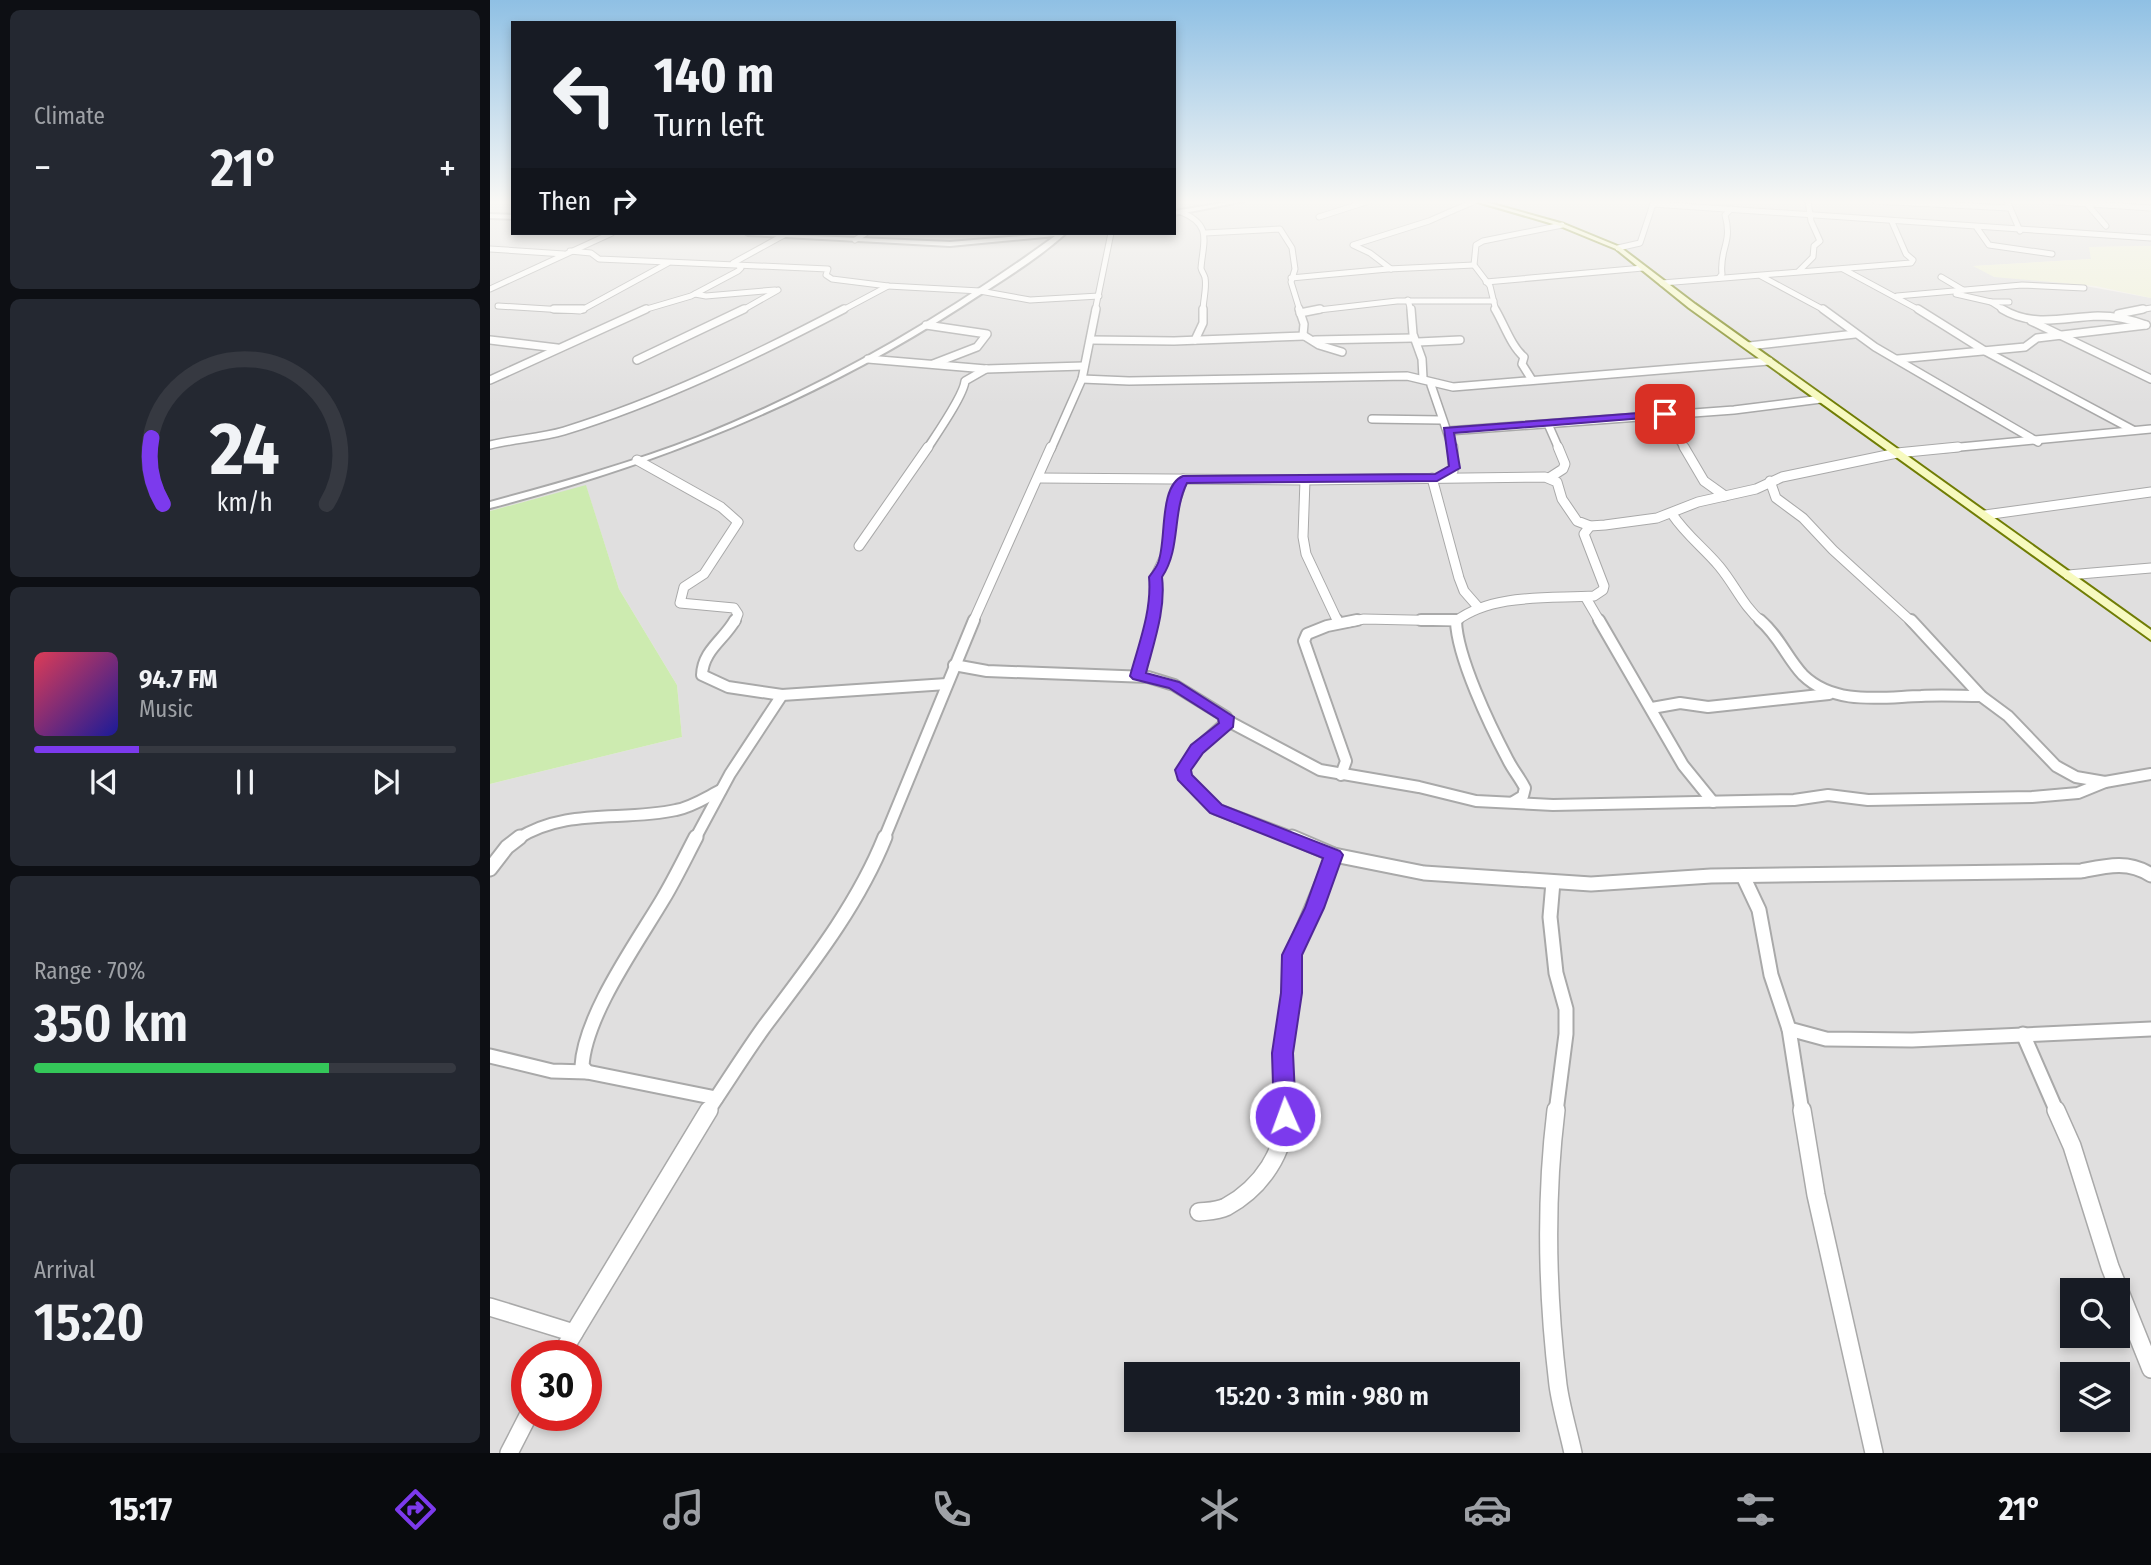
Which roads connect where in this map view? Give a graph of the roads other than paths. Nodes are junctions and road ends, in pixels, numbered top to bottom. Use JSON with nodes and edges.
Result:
{"nodes":[{"id":1,"x":532,"y":269,"type":"edge"},
{"id":2,"x":657,"y":269,"type":"edge"},
{"id":3,"x":740,"y":269,"type":"edge"},
{"id":4,"x":824,"y":269,"type":"edge"},
{"id":5,"x":1013,"y":269,"type":"edge"},
{"id":6,"x":1104,"y":269,"type":"edge"},
{"id":7,"x":1201,"y":269,"type":"edge"},
{"id":8,"x":1295,"y":269,"type":"edge"},
{"id":9,"x":1391,"y":269,"type":"joint"},
{"id":10,"x":1395,"y":269,"type":"edge"},
{"id":11,"x":1477,"y":269,"type":"edge"},
{"id":12,"x":1634,"y":269,"type":"edge"},
{"id":13,"x":1644,"y":269,"type":"edge"},
{"id":14,"x":1721,"y":269,"type":"edge"},
{"id":15,"x":1801,"y":269,"type":"edge"},
{"id":16,"x":1843,"y":269,"type":"joint"},
{"id":17,"x":1799,"y":271,"type":"junction"},
{"id":18,"x":1760,"y":276,"type":"junction"},
{"id":19,"x":1941,"y":277,"type":"dead end"},
{"id":20,"x":1292,"y":278,"type":"junction"},
{"id":21,"x":1719,"y":278,"type":"junction"},
{"id":22,"x":490,"y":279,"type":"edge"},
{"id":23,"x":508,"y":280,"type":"junction"},
{"id":24,"x":1486,"y":282,"type":"junction"},
{"id":25,"x":1662,"y":283,"type":"junction"},
{"id":26,"x":888,"y":286,"type":"junction"},
{"id":27,"x":2084,"y":288,"type":"dead end"},
{"id":28,"x":490,"y":289,"type":"edge"},
{"id":29,"x":1963,"y":290,"type":"junction"},
{"id":30,"x":980,"y":291,"type":"junction"},
{"id":31,"x":1947,"y":292,"type":"junction"},
{"id":32,"x":695,"y":294,"type":"junction"},
{"id":33,"x":1099,"y":296,"type":"junction"},
{"id":34,"x":1896,"y":296,"type":"junction"},
{"id":35,"x":1408,"y":300,"type":"junction"},
{"id":36,"x":1494,"y":301,"type":"junction"},
{"id":37,"x":1991,"y":302,"type":"junction"},
{"id":38,"x":2009,"y":302,"type":"dead end"},
{"id":39,"x":498,"y":306,"type":"dead end"},
{"id":40,"x":2151,"y":308,"type":"edge"},
{"id":41,"x":1300,"y":313,"type":"junction"},
{"id":42,"x":2112,"y":315,"type":"junction"},
{"id":43,"x":2029,"y":320,"type":"junction"},
{"id":44,"x":926,"y":325,"type":"junction"},
{"id":45,"x":2148,"y":326,"type":"edge"},
{"id":46,"x":1855,"y":334,"type":"junction"},
{"id":47,"x":2062,"y":335,"type":"junction"},
{"id":48,"x":1304,"y":336,"type":"junction"},
{"id":49,"x":490,"y":340,"type":"edge"},
{"id":50,"x":1091,"y":340,"type":"junction"},
{"id":51,"x":1195,"y":340,"type":"junction"},
{"id":52,"x":1311,"y":340,"type":"junction"},
{"id":53,"x":1415,"y":340,"type":"junction"},
{"id":54,"x":1460,"y":340,"type":"dead end"},
{"id":55,"x":1749,"y":346,"type":"junction"},
{"id":56,"x":558,"y":348,"type":"junction"},
{"id":57,"x":1985,"y":351,"type":"junction"},
{"id":58,"x":1342,"y":352,"type":"dead end"},
{"id":59,"x":868,"y":359,"type":"junction"},
{"id":60,"x":1898,"y":359,"type":"junction"},
{"id":61,"x":637,"y":360,"type":"dead end"},
{"id":62,"x":1769,"y":361,"type":"junction"},
{"id":63,"x":933,"y":364,"type":"junction"},
{"id":64,"x":1084,"y":366,"type":"junction"},
{"id":65,"x":986,"y":369,"type":"junction"},
{"id":66,"x":1082,"y":379,"type":"junction"},
{"id":67,"x":1423,"y":379,"type":"junction"},
{"id":68,"x":2151,"y":379,"type":"edge"},
{"id":69,"x":490,"y":380,"type":"edge"},
{"id":70,"x":1532,"y":380,"type":"junction"},
{"id":71,"x":1432,"y":385,"type":"junction"},
{"id":72,"x":1821,"y":399,"type":"junction"},
{"id":73,"x":1665,"y":414,"type":"junction"},
{"id":74,"x":1372,"y":419,"type":"dead end"},
{"id":75,"x":1441,"y":420,"type":"junction"},
{"id":76,"x":1548,"y":424,"type":"junction"},
{"id":77,"x":2151,"y":429,"type":"edge"},
{"id":78,"x":1448,"y":430,"type":"junction"},
{"id":79,"x":2133,"y":430,"type":"junction"},
{"id":80,"x":2038,"y":442,"type":"junction"},
{"id":81,"x":490,"y":444,"type":"edge"},
{"id":82,"x":1897,"y":453,"type":"junction"},
{"id":83,"x":637,"y":460,"type":"junction"},
{"id":84,"x":1449,"y":472,"type":"junction"},
{"id":85,"x":1460,"y":477,"type":"junction"},
{"id":86,"x":1040,"y":478,"type":"junction"},
{"id":87,"x":1434,"y":478,"type":"junction"},
{"id":88,"x":1549,"y":478,"type":"junction"},
{"id":89,"x":1183,"y":479,"type":"junction"},
{"id":90,"x":1157,"y":480,"type":"junction"},
{"id":91,"x":1305,"y":480,"type":"junction"},
{"id":92,"x":1770,"y":481,"type":"junction"},
{"id":93,"x":2151,"y":492,"type":"edge"},
{"id":94,"x":1170,"y":493,"type":"junction"},
{"id":95,"x":1725,"y":496,"type":"junction"},
{"id":96,"x":490,"y":505,"type":"edge"},
{"id":97,"x":1672,"y":514,"type":"junction"},
{"id":98,"x":1985,"y":515,"type":"junction"},
{"id":99,"x":1590,"y":526,"type":"junction"},
{"id":100,"x":859,"y":547,"type":"dead end"},
{"id":101,"x":2151,"y":568,"type":"edge"},
{"id":102,"x":2068,"y":575,"type":"junction"},
{"id":103,"x":1586,"y":598,"type":"junction"},
{"id":104,"x":1478,"y":607,"type":"junction"},
{"id":105,"x":1455,"y":621,"type":"junction"},
{"id":106,"x":1338,"y":624,"type":"junction"},
{"id":107,"x":2151,"y":636,"type":"edge"},
{"id":108,"x":954,"y":665,"type":"junction"},
{"id":109,"x":1138,"y":676,"type":"junction"},
{"id":110,"x":947,"y":684,"type":"junction"},
{"id":111,"x":1832,"y":694,"type":"junction"},
{"id":112,"x":782,"y":695,"type":"junction"},
{"id":113,"x":1981,"y":696,"type":"junction"},
{"id":114,"x":1651,"y":708,"type":"junction"},
{"id":115,"x":1228,"y":721,"type":"junction"},
{"id":116,"x":2151,"y":774,"type":"edge"},
{"id":117,"x":1341,"y":775,"type":"junction"},
{"id":118,"x":2105,"y":782,"type":"junction"},
{"id":119,"x":721,"y":790,"type":"junction"},
{"id":120,"x":1713,"y":802,"type":"junction"},
{"id":121,"x":1511,"y":803,"type":"junction"},
{"id":122,"x":1334,"y":855,"type":"junction"},
{"id":123,"x":490,"y":869,"type":"edge"},
{"id":124,"x":2151,"y":875,"type":"edge"},
{"id":125,"x":1743,"y":876,"type":"junction"},
{"id":126,"x":1553,"y":882,"type":"junction"},
{"id":127,"x":1789,"y":1029,"type":"junction"},
{"id":128,"x":2151,"y":1029,"type":"edge"},
{"id":129,"x":2023,"y":1034,"type":"junction"},
{"id":130,"x":490,"y":1056,"type":"edge"},
{"id":131,"x":587,"y":1072,"type":"junction"},
{"id":132,"x":716,"y":1098,"type":"junction"},
{"id":133,"x":1199,"y":1212,"type":"dead end"},
{"id":134,"x":490,"y":1307,"type":"edge"},
{"id":135,"x":573,"y":1333,"type":"junction"},
{"id":136,"x":569,"y":1340,"type":"edge"},
{"id":137,"x":2151,"y":1369,"type":"edge"},
{"id":138,"x":520,"y":1431,"type":"edge"},
{"id":139,"x":509,"y":1453,"type":"edge"},
{"id":140,"x":1573,"y":1453,"type":"edge"},
{"id":141,"x":1874,"y":1453,"type":"edge"}],
"edges":[{"from":1,"to":23,"type":"street"},
{"from":2,"to":39,"type":"street"},
{"from":3,"to":32,"type":"street"},
{"from":4,"to":26,"type":"street"},
{"from":5,"to":30,"type":"street"},
{"from":6,"to":33,"type":"street"},
{"from":7,"to":51,"type":"street"},
{"from":8,"to":20,"type":"street"},
{"from":9,"to":10,"type":"street"},
{"from":9,"to":20,"type":"street"},
{"from":11,"to":24,"type":"street"},
{"from":12,"to":24,"type":"street"},
{"from":13,"to":25,"type":"main road"},
{"from":14,"to":21,"type":"street"},
{"from":15,"to":17,"type":"street"},
{"from":16,"to":17,"type":"street"},
{"from":16,"to":34,"type":"street"},
{"from":17,"to":18,"type":"street"},
{"from":18,"to":21,"type":"street"},
{"from":18,"to":46,"type":"street"},
{"from":19,"to":29,"type":"street"},
{"from":20,"to":41,"type":"street"},
{"from":21,"to":25,"type":"street"},
{"from":22,"to":23,"type":"street"},
{"from":23,"to":28,"type":"street"},
{"from":24,"to":36,"type":"street"},
{"from":25,"to":55,"type":"main road"},
{"from":26,"to":30,"type":"street"},
{"from":26,"to":81,"type":"street"},
{"from":27,"to":29,"type":"street"},
{"from":29,"to":31,"type":"street"},
{"from":30,"to":33,"type":"street"},
{"from":30,"to":44,"type":"street"},
{"from":31,"to":34,"type":"street"},
{"from":31,"to":37,"type":"street"},
{"from":32,"to":56,"type":"street"},
{"from":32,"to":61,"type":"street"},
{"from":33,"to":50,"type":"street"},
{"from":34,"to":57,"type":"street"},
{"from":35,"to":36,"type":"street"},
{"from":35,"to":41,"type":"street"},
{"from":35,"to":53,"type":"street"},
{"from":36,"to":70,"type":"street"},
{"from":37,"to":38,"type":"street"},
{"from":37,"to":43,"type":"street"},
{"from":40,"to":42,"type":"street"},
{"from":41,"to":48,"type":"street"},
{"from":42,"to":43,"type":"street"},
{"from":42,"to":45,"type":"street"},
{"from":43,"to":47,"type":"street"},
{"from":44,"to":59,"type":"street"},
{"from":44,"to":63,"type":"street"},
{"from":45,"to":47,"type":"street"},
{"from":46,"to":55,"type":"street"},
{"from":46,"to":60,"type":"street"},
{"from":47,"to":57,"type":"street"},
{"from":47,"to":68,"type":"street"},
{"from":48,"to":51,"type":"street"},
{"from":48,"to":52,"type":"street"},
{"from":49,"to":56,"type":"street"},
{"from":50,"to":51,"type":"street"},
{"from":50,"to":64,"type":"street"},
{"from":52,"to":53,"type":"street"},
{"from":52,"to":58,"type":"street"},
{"from":53,"to":54,"type":"street"},
{"from":53,"to":67,"type":"street"},
{"from":55,"to":62,"type":"main road"},
{"from":56,"to":69,"type":"street"},
{"from":57,"to":60,"type":"street"},
{"from":57,"to":79,"type":"street"},
{"from":59,"to":63,"type":"street"},
{"from":59,"to":83,"type":"street"},
{"from":60,"to":80,"type":"street"},
{"from":62,"to":70,"type":"street"},
{"from":62,"to":72,"type":"main road"},
{"from":63,"to":65,"type":"street"},
{"from":64,"to":65,"type":"street"},
{"from":64,"to":66,"type":"street"},
{"from":65,"to":100,"type":"street"},
{"from":66,"to":67,"type":"street"},
{"from":66,"to":86,"type":"street"},
{"from":67,"to":71,"type":"street"},
{"from":70,"to":71,"type":"street"},
{"from":71,"to":75,"type":"street"},
{"from":72,"to":73,"type":"street"},
{"from":72,"to":82,"type":"main road"},
{"from":73,"to":76,"type":"street"},
{"from":73,"to":95,"type":"street"},
{"from":74,"to":75,"type":"street"},
{"from":75,"to":78,"type":"street"},
{"from":76,"to":78,"type":"street"},
{"from":76,"to":88,"type":"street"},
{"from":77,"to":79,"type":"street"},
{"from":78,"to":84,"type":"street"},
{"from":79,"to":80,"type":"street"},
{"from":80,"to":82,"type":"street"},
{"from":82,"to":92,"type":"street"},
{"from":82,"to":98,"type":"main road"},
{"from":83,"to":96,"type":"street"},
{"from":83,"to":112,"type":"street"},
{"from":84,"to":85,"type":"street"},
{"from":84,"to":87,"type":"street"},
{"from":85,"to":87,"type":"street"},
{"from":85,"to":88,"type":"street"},
{"from":86,"to":90,"type":"street"},
{"from":86,"to":108,"type":"street"},
{"from":87,"to":91,"type":"street"},
{"from":87,"to":104,"type":"street"},
{"from":88,"to":99,"type":"street"},
{"from":89,"to":90,"type":"street"},
{"from":89,"to":91,"type":"street"},
{"from":89,"to":94,"type":"street"},
{"from":90,"to":94,"type":"street"},
{"from":91,"to":106,"type":"street"},
{"from":92,"to":95,"type":"street"},
{"from":92,"to":113,"type":"street"},
{"from":93,"to":98,"type":"street"},
{"from":94,"to":109,"type":"street"},
{"from":95,"to":97,"type":"street"},
{"from":97,"to":99,"type":"street"},
{"from":97,"to":111,"type":"street"},
{"from":98,"to":102,"type":"main road"},
{"from":99,"to":103,"type":"street"},
{"from":101,"to":102,"type":"street"},
{"from":102,"to":107,"type":"main road"},
{"from":103,"to":104,"type":"street"},
{"from":103,"to":114,"type":"street"},
{"from":104,"to":105,"type":"street"},
{"from":105,"to":106,"type":"street"},
{"from":105,"to":121,"type":"street"},
{"from":106,"to":117,"type":"street"},
{"from":108,"to":109,"type":"street"},
{"from":108,"to":110,"type":"street"},
{"from":109,"to":115,"type":"street"},
{"from":110,"to":112,"type":"street"},
{"from":110,"to":132,"type":"street"},
{"from":111,"to":113,"type":"street"},
{"from":111,"to":114,"type":"street"},
{"from":112,"to":119,"type":"street"},
{"from":113,"to":118,"type":"street"},
{"from":114,"to":120,"type":"street"},
{"from":115,"to":117,"type":"street"},
{"from":115,"to":122,"type":"street"},
{"from":116,"to":118,"type":"street"},
{"from":117,"to":121,"type":"street"},
{"from":118,"to":120,"type":"street"},
{"from":119,"to":123,"type":"street"},
{"from":119,"to":131,"type":"street"},
{"from":120,"to":121,"type":"street"},
{"from":122,"to":126,"type":"street"},
{"from":122,"to":133,"type":"street"},
{"from":124,"to":125,"type":"street"},
{"from":125,"to":126,"type":"street"},
{"from":125,"to":127,"type":"street"},
{"from":126,"to":140,"type":"street"},
{"from":127,"to":129,"type":"street"},
{"from":127,"to":141,"type":"street"},
{"from":128,"to":129,"type":"street"},
{"from":129,"to":137,"type":"street"},
{"from":130,"to":131,"type":"street"},
{"from":131,"to":132,"type":"street"},
{"from":132,"to":135,"type":"street"},
{"from":134,"to":135,"type":"street"},
{"from":135,"to":136,"type":"street"},
{"from":138,"to":139,"type":"street"}]}
